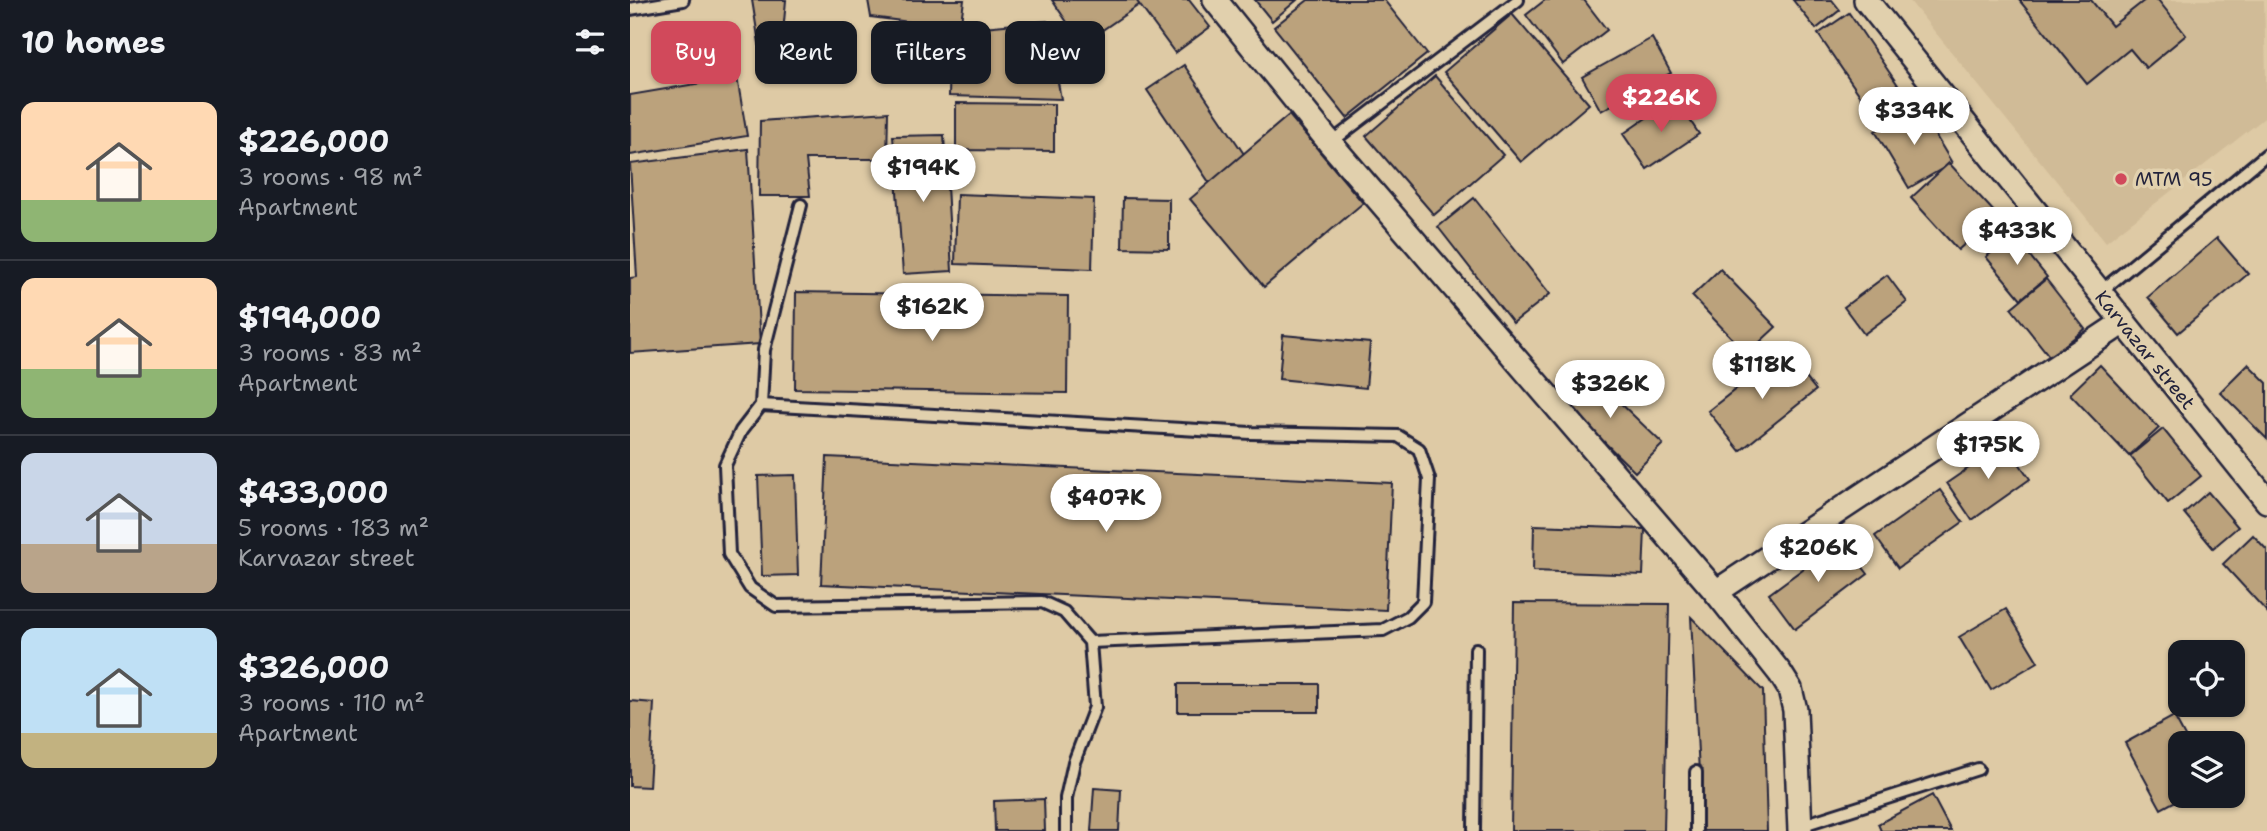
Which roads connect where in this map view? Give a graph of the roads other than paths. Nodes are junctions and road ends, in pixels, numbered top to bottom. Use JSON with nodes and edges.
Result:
{"nodes":[{"id":1,"x":683,"y":0,"type":"edge"},
{"id":2,"x":1215,"y":0,"type":"edge"},
{"id":3,"x":1518,"y":0,"type":"edge"},
{"id":4,"x":1866,"y":0,"type":"edge"},
{"id":5,"x":630,"y":9,"type":"edge"},
{"id":6,"x":1330,"y":144,"type":"junction"},
{"id":7,"x":2267,"y":153,"type":"edge"},
{"id":8,"x":801,"y":205,"type":"dead end"},
{"id":9,"x":2099,"y":293,"type":"junction"},
{"id":10,"x":2122,"y":323,"type":"junction"},
{"id":11,"x":761,"y":405,"type":"junction"},
{"id":12,"x":2267,"y":501,"type":"edge"},
{"id":13,"x":1716,"y":592,"type":"junction"},
{"id":14,"x":1090,"y":642,"type":"junction"},
{"id":15,"x":1476,"y":649,"type":"dead end"},
{"id":16,"x":1978,"y":769,"type":"dead end"},
{"id":17,"x":1696,"y":772,"type":"dead end"},
{"id":18,"x":1800,"y":829,"type":"edge"},
{"id":19,"x":1066,"y":831,"type":"edge"},
{"id":20,"x":1474,"y":831,"type":"edge"},
{"id":21,"x":1696,"y":831,"type":"edge"}],
"edges":[{"from":1,"to":5,"type":"lane"},
{"from":2,"to":6,"type":"street"},
{"from":3,"to":6,"type":"lane"},
{"from":4,"to":9,"type":"street","name":"Karvazar street"},
{"from":6,"to":13,"type":"street"},
{"from":7,"to":9,"type":"lane"},
{"from":8,"to":11,"type":"lane"},
{"from":9,"to":10,"type":"street","name":"Karvazar street"},
{"from":10,"to":12,"type":"street","name":"Karvazar street"},
{"from":10,"to":13,"type":"street"},
{"from":11,"to":14,"type":"lane"},
{"from":11,"to":14,"type":"lane"},
{"from":13,"to":18,"type":"street"},
{"from":14,"to":19,"type":"lane"},
{"from":15,"to":20,"type":"lane"},
{"from":16,"to":18,"type":"lane"},
{"from":17,"to":21,"type":"lane"}]}
